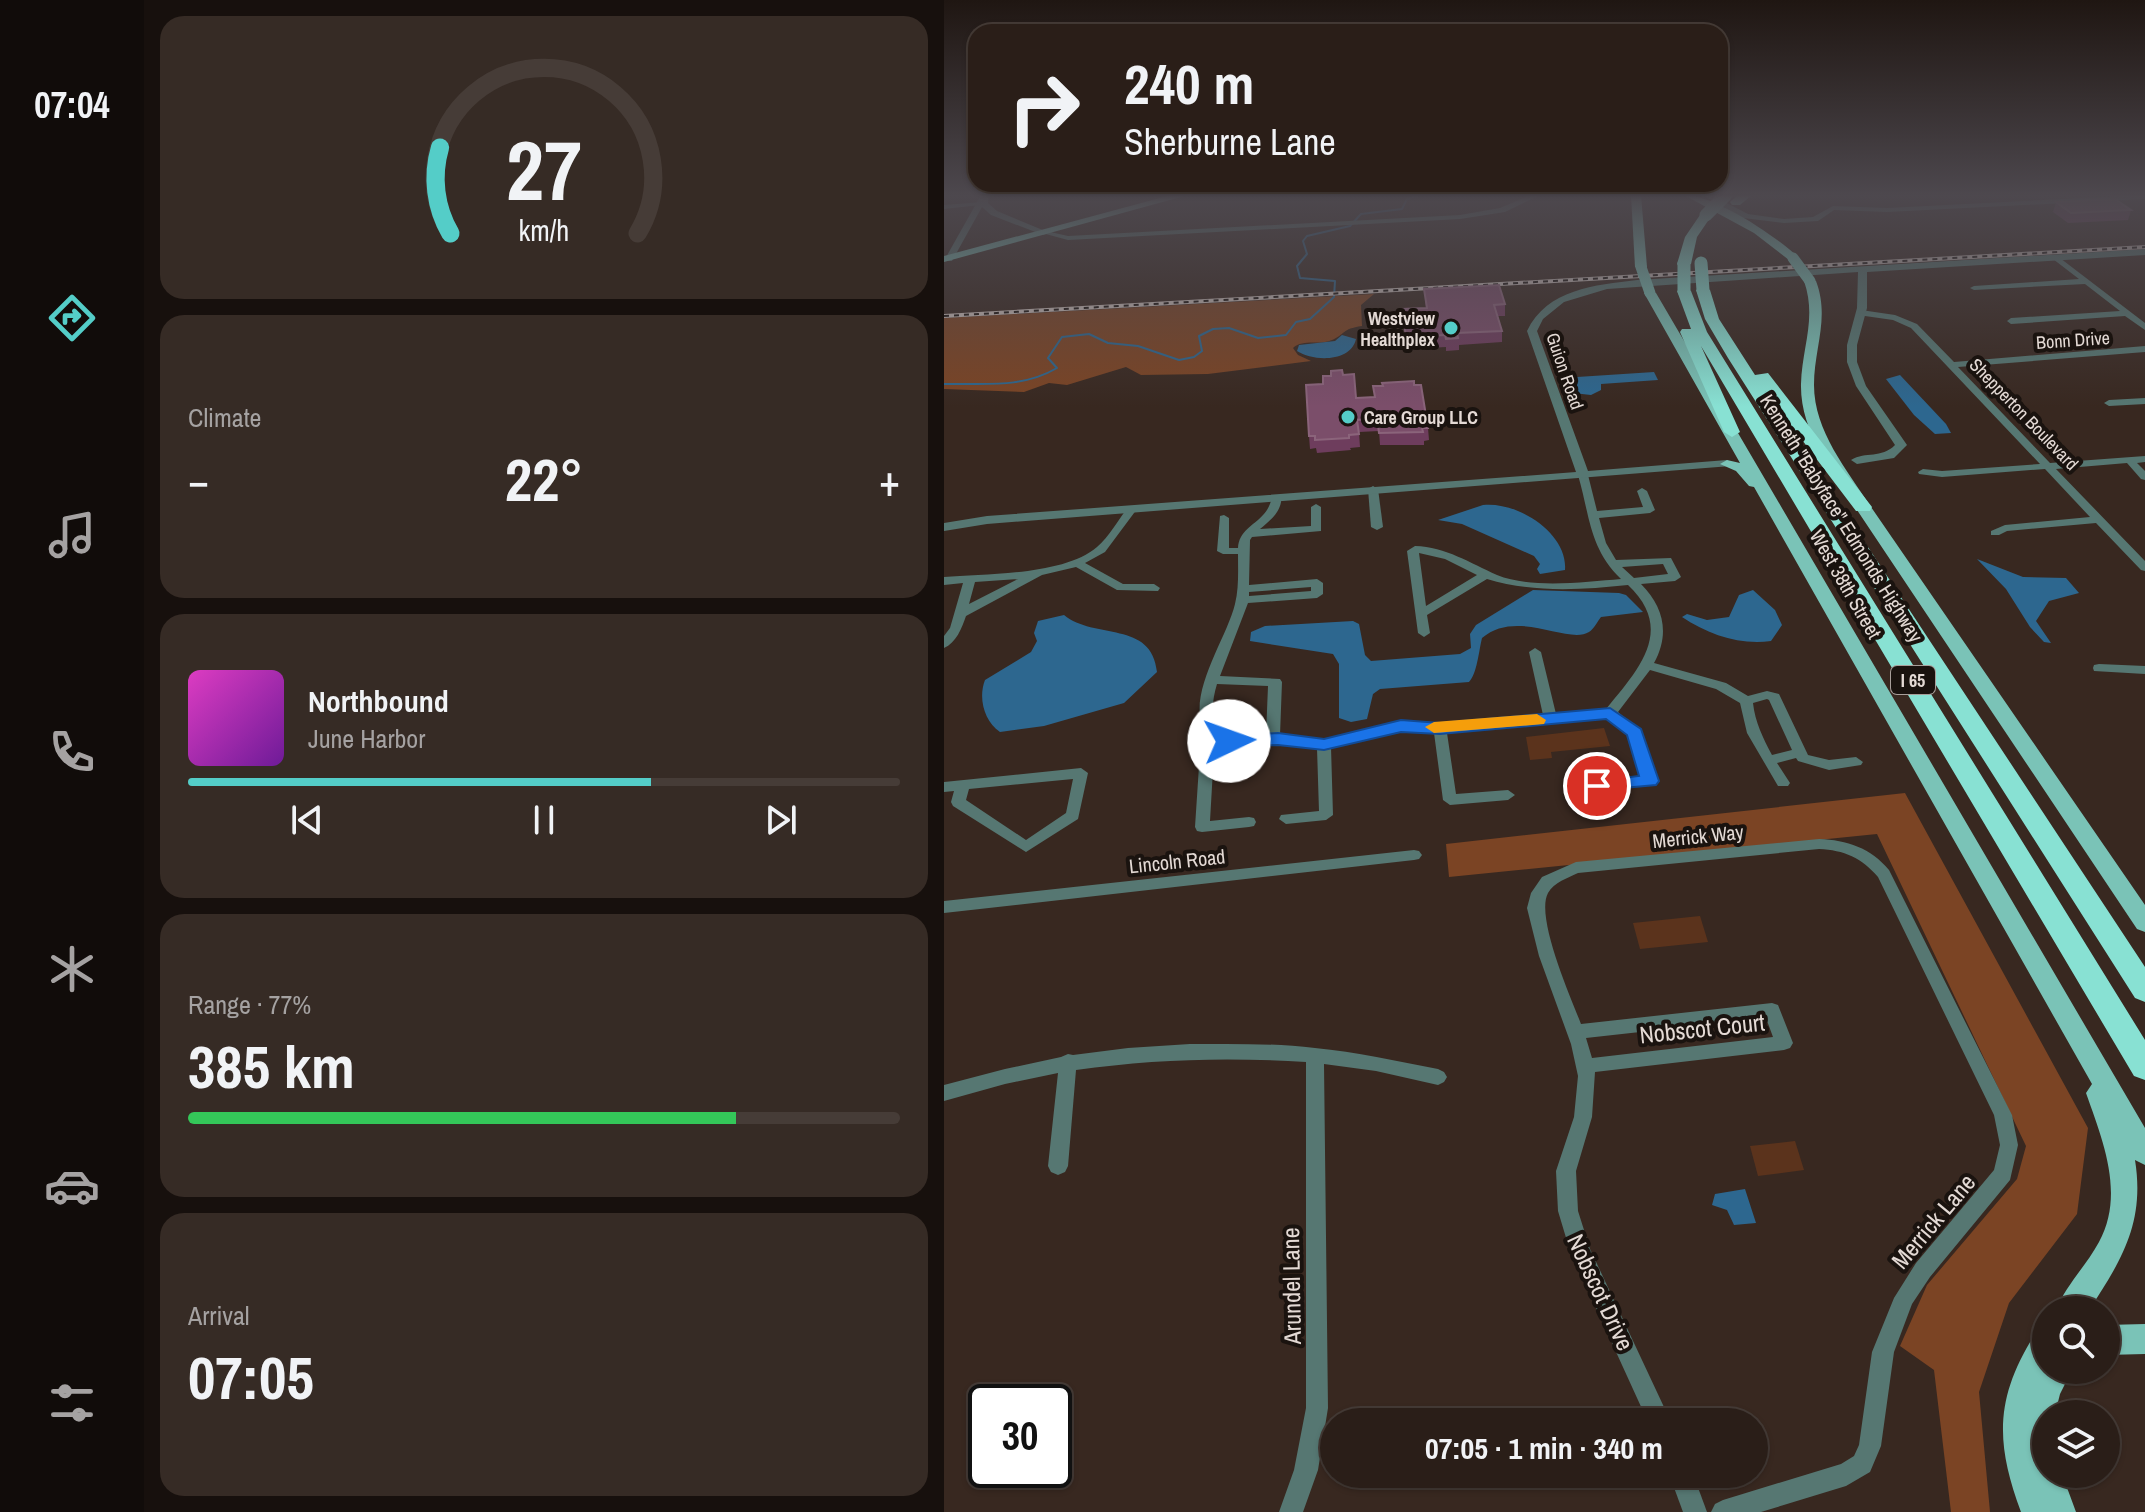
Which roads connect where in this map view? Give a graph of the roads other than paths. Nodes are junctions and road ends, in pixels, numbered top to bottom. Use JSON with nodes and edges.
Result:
{"nodes":[{"id":1,"x":1641,"y":266,"type":"edge"},
{"id":2,"x":1685,"y":266,"type":"edge"},
{"id":3,"x":1700,"y":266,"type":"edge"},
{"id":4,"x":1799,"y":266,"type":"edge"},
{"id":5,"x":1929,"y":266,"type":"edge"},
{"id":6,"x":2067,"y":266,"type":"edge"},
{"id":7,"x":1863,"y":270,"type":"junction"},
{"id":8,"x":2088,"y":281,"type":"junction"},
{"id":9,"x":1974,"y":288,"type":"dead end"},
{"id":10,"x":1693,"y":291,"type":"junction"},
{"id":11,"x":1709,"y":312,"type":"junction"},
{"id":12,"x":1861,"y":313,"type":"junction"},
{"id":13,"x":2128,"y":313,"type":"junction"},
{"id":14,"x":2011,"y":321,"type":"dead end"},
{"id":15,"x":2145,"y":327,"type":"edge"},
{"id":16,"x":2145,"y":349,"type":"edge"},
{"id":17,"x":1691,"y":365,"type":"junction"},
{"id":18,"x":1953,"y":365,"type":"junction"},
{"id":19,"x":2145,"y":401,"type":"edge"},
{"id":20,"x":2109,"y":403,"type":"dead end"},
{"id":21,"x":1732,"y":432,"type":"junction"},
{"id":22,"x":1825,"y":447,"type":"junction"},
{"id":23,"x":2145,"y":459,"type":"edge"},
{"id":24,"x":1857,"y":460,"type":"junction"},
{"id":25,"x":2129,"y":460,"type":"junction"},
{"id":26,"x":1727,"y":464,"type":"junction"},
{"id":27,"x":2050,"y":467,"type":"junction"},
{"id":28,"x":1923,"y":472,"type":"dead end"},
{"id":29,"x":1583,"y":475,"type":"junction"},
{"id":30,"x":1844,"y":476,"type":"junction"},
{"id":31,"x":2145,"y":477,"type":"edge"},
{"id":32,"x":1373,"y":489,"type":"junction"},
{"id":33,"x":1642,"y":491,"type":"dead end"},
{"id":34,"x":1277,"y":498,"type":"junction"},
{"id":35,"x":1770,"y":502,"type":"junction"},
{"id":36,"x":1316,"y":507,"type":"dead end"},
{"id":37,"x":1863,"y":507,"type":"junction"},
{"id":38,"x":1132,"y":509,"type":"junction"},
{"id":39,"x":1594,"y":515,"type":"junction"},
{"id":40,"x":1224,"y":518,"type":"dead end"},
{"id":41,"x":2099,"y":519,"type":"junction"},
{"id":42,"x":944,"y":527,"type":"edge"},
{"id":43,"x":1377,"y":527,"type":"dead end"},
{"id":44,"x":1250,"y":531,"type":"junction"},
{"id":45,"x":1995,"y":533,"type":"dead end"},
{"id":46,"x":1244,"y":551,"type":"junction"},
{"id":47,"x":1077,"y":563,"type":"junction"},
{"id":48,"x":1613,"y":564,"type":"junction"},
{"id":49,"x":2145,"y":568,"type":"edge"},
{"id":50,"x":1039,"y":572,"type":"junction"},
{"id":51,"x":1487,"y":574,"type":"junction"},
{"id":52,"x":970,"y":579,"type":"junction"},
{"id":53,"x":944,"y":581,"type":"edge"},
{"id":54,"x":1630,"y":581,"type":"junction"},
{"id":55,"x":1154,"y":588,"type":"dead end"},
{"id":56,"x":1242,"y":595,"type":"junction"},
{"id":57,"x":960,"y":614,"type":"junction"},
{"id":58,"x":1421,"y":614,"type":"junction"},
{"id":59,"x":1424,"y":633,"type":"dead end"},
{"id":60,"x":944,"y":644,"type":"edge"},
{"id":61,"x":1535,"y":652,"type":"dead end"},
{"id":62,"x":1647,"y":665,"type":"junction"},
{"id":63,"x":2099,"y":668,"type":"dead end"},
{"id":64,"x":2145,"y":670,"type":"edge"},
{"id":65,"x":1212,"y":680,"type":"junction"},
{"id":66,"x":1751,"y":700,"type":"junction"},
{"id":67,"x":1610,"y":713,"type":"junction"},
{"id":68,"x":1551,"y":719,"type":"junction"},
{"id":69,"x":1440,"y":729,"type":"junction"},
{"id":70,"x":1220,"y":739,"type":"junction"},
{"id":71,"x":1273,"y":739,"type":"junction"},
{"id":72,"x":1324,"y":744,"type":"junction"},
{"id":73,"x":1798,"y":753,"type":"junction"},
{"id":74,"x":1769,"y":760,"type":"junction"},
{"id":75,"x":1856,"y":762,"type":"dead end"},
{"id":76,"x":1783,"y":783,"type":"dead end"},
{"id":77,"x":963,"y":785,"type":"junction"},
{"id":78,"x":1597,"y":786,"type":"dead end"},
{"id":79,"x":944,"y":787,"type":"edge"},
{"id":80,"x":1508,"y":795,"type":"dead end"},
{"id":81,"x":1286,"y":819,"type":"dead end"},
{"id":82,"x":1249,"y":822,"type":"dead end"},
{"id":83,"x":1857,"y":851,"type":"joint"},
{"id":84,"x":1414,"y":855,"type":"dead end"},
{"id":85,"x":1547,"y":883,"type":"joint"},
{"id":86,"x":944,"y":907,"type":"edge"},
{"id":87,"x":2145,"y":923,"type":"edge"},
{"id":88,"x":2145,"y":990,"type":"edge"},
{"id":89,"x":1575,"y":1032,"type":"junction"},
{"id":90,"x":2080,"y":1040,"type":"junction"},
{"id":91,"x":1315,"y":1055,"type":"junction"},
{"id":92,"x":1068,"y":1061,"type":"junction"},
{"id":93,"x":1585,"y":1066,"type":"junction"},
{"id":94,"x":2145,"y":1067,"type":"edge"},
{"id":95,"x":1438,"y":1077,"type":"dead end"},
{"id":96,"x":944,"y":1093,"type":"edge"},
{"id":97,"x":2145,"y":1153,"type":"edge"},
{"id":98,"x":1058,"y":1166,"type":"dead end"},
{"id":99,"x":2080,"y":1296,"type":"edge"},
{"id":100,"x":2145,"y":1339,"type":"edge"},
{"id":101,"x":2120,"y":1340,"type":"edge"},
{"id":102,"x":2032,"y":1367,"type":"edge"},
{"id":103,"x":2049,"y":1384,"type":"edge"},
{"id":104,"x":1654,"y":1408,"type":"edge"},
{"id":105,"x":1686,"y":1488,"type":"edge"},
{"id":106,"x":1291,"y":1512,"type":"edge"},
{"id":107,"x":1695,"y":1512,"type":"edge"},
{"id":108,"x":1723,"y":1512,"type":"edge"},
{"id":109,"x":2038,"y":1512,"type":"edge"},
{"id":110,"x":2059,"y":1512,"type":"edge"}],
"edges":[{"from":1,"to":17,"type":"main road","name":"West 38th Street","bridge":true},
{"from":2,"to":10,"type":"highway","name":"Kenneth \"Babyface\" Edmonds Highway","number":"I 65","bridge":true},
{"from":3,"to":10,"type":"highway","name":"Kenneth \"Babyface\" Edmonds Highway","number":"I 65","bridge":true},
{"from":4,"to":22,"type":"main road","bridge":true},
{"from":5,"to":7,"type":"street","name":"Guion Road"},
{"from":6,"to":8,"type":"street"},
{"from":7,"to":12,"type":"street"},
{"from":7,"to":29,"type":"street","name":"Guion Road"},
{"from":8,"to":9,"type":"street"},
{"from":8,"to":13,"type":"street"},
{"from":10,"to":11,"type":"highway","name":"Kenneth \"Babyface\" Edmonds Highway","number":"I 65"},
{"from":10,"to":21,"type":"highway"},
{"from":10,"to":94,"type":"highway","name":"Kenneth \"Babyface\" Edmonds Highway","number":"I 65"},
{"from":11,"to":37,"type":"highway"},
{"from":11,"to":88,"type":"highway","name":"Kenneth \"Babyface\" Edmonds Highway","number":"I 65"},
{"from":12,"to":18,"type":"street","name":"Shepperton Boulevard"},
{"from":12,"to":24,"type":"street"},
{"from":13,"to":14,"type":"street"},
{"from":13,"to":15,"type":"street"},
{"from":16,"to":18,"type":"street","name":"Bonn Drive"},
{"from":17,"to":21,"type":"main road","name":"West 38th Street"},
{"from":17,"to":26,"type":"main road"},
{"from":18,"to":27,"type":"street","name":"Shepperton Boulevard"},
{"from":19,"to":20,"type":"street"},
{"from":21,"to":35,"type":"main road","name":"West 38th Street"},
{"from":22,"to":24,"type":"main road"},
{"from":22,"to":30,"type":"main road"},
{"from":23,"to":25,"type":"street"},
{"from":24,"to":30,"type":"main road"},
{"from":25,"to":27,"type":"street"},
{"from":25,"to":31,"type":"street"},
{"from":26,"to":29,"type":"street"},
{"from":26,"to":35,"type":"main road"},
{"from":27,"to":28,"type":"street"},
{"from":27,"to":41,"type":"street","name":"Shepperton Boulevard"},
{"from":29,"to":32,"type":"street"},
{"from":29,"to":39,"type":"street"},
{"from":30,"to":37,"type":"main road"},
{"from":32,"to":34,"type":"street"},
{"from":32,"to":43,"type":"street"},
{"from":33,"to":39,"type":"street"},
{"from":34,"to":38,"type":"street"},
{"from":34,"to":44,"type":"street"},
{"from":35,"to":90,"type":"main road","name":"West 38th Street"},
{"from":36,"to":44,"type":"street"},
{"from":37,"to":87,"type":"main road"},
{"from":38,"to":42,"type":"street"},
{"from":38,"to":47,"type":"street"},
{"from":39,"to":48,"type":"street"},
{"from":40,"to":46,"type":"street"},
{"from":41,"to":45,"type":"street"},
{"from":41,"to":49,"type":"street","name":"Shepperton Boulevard"},
{"from":44,"to":46,"type":"street"},
{"from":46,"to":56,"type":"street"},
{"from":47,"to":50,"type":"street"},
{"from":47,"to":55,"type":"street"},
{"from":48,"to":54,"type":"street"},
{"from":48,"to":54,"type":"street"},
{"from":50,"to":52,"type":"street"},
{"from":50,"to":57,"type":"street"},
{"from":51,"to":54,"type":"street"},
{"from":51,"to":58,"type":"street"},
{"from":51,"to":58,"type":"street"},
{"from":52,"to":53,"type":"street"},
{"from":52,"to":57,"type":"street"},
{"from":54,"to":62,"type":"street"},
{"from":56,"to":56,"type":"street"},
{"from":56,"to":65,"type":"street"},
{"from":57,"to":60,"type":"street"},
{"from":58,"to":59,"type":"street"},
{"from":61,"to":68,"type":"street"},
{"from":62,"to":66,"type":"street"},
{"from":62,"to":67,"type":"street"},
{"from":63,"to":64,"type":"street"},
{"from":65,"to":70,"type":"street"},
{"from":65,"to":71,"type":"street"},
{"from":66,"to":73,"type":"street"},
{"from":66,"to":74,"type":"street"},
{"from":67,"to":68,"type":"street"},
{"from":67,"to":78,"type":"street"},
{"from":68,"to":69,"type":"street"},
{"from":69,"to":72,"type":"street"},
{"from":69,"to":80,"type":"street"},
{"from":70,"to":71,"type":"street"},
{"from":70,"to":82,"type":"street"},
{"from":71,"to":72,"type":"street"},
{"from":72,"to":81,"type":"street"},
{"from":73,"to":74,"type":"street"},
{"from":73,"to":75,"type":"street"},
{"from":74,"to":76,"type":"street"},
{"from":77,"to":77,"type":"street"},
{"from":77,"to":79,"type":"street"},
{"from":83,"to":85,"type":"street","name":"Merrick Way"},
{"from":83,"to":108,"type":"street","name":"Merrick Lane"},
{"from":84,"to":86,"type":"street","name":"Lincoln Road"},
{"from":85,"to":89,"type":"street","name":"Nobscot Drive"},
{"from":89,"to":93,"type":"street","name":"Nobscot Drive"},
{"from":89,"to":93,"type":"street","name":"Nobscot Court"},
{"from":90,"to":97,"type":"main road","name":"West 38th Street"},
{"from":90,"to":99,"type":"main road"},
{"from":91,"to":92,"type":"street"},
{"from":91,"to":95,"type":"street"},
{"from":91,"to":106,"type":"street","name":"Arundel Lane"},
{"from":92,"to":96,"type":"street"},
{"from":92,"to":98,"type":"street"},
{"from":93,"to":104,"type":"street","name":"Nobscot Drive"},
{"from":100,"to":101,"type":"main road"},
{"from":102,"to":109,"type":"main road"},
{"from":103,"to":110,"type":"main road"},
{"from":105,"to":107,"type":"street"}]}
